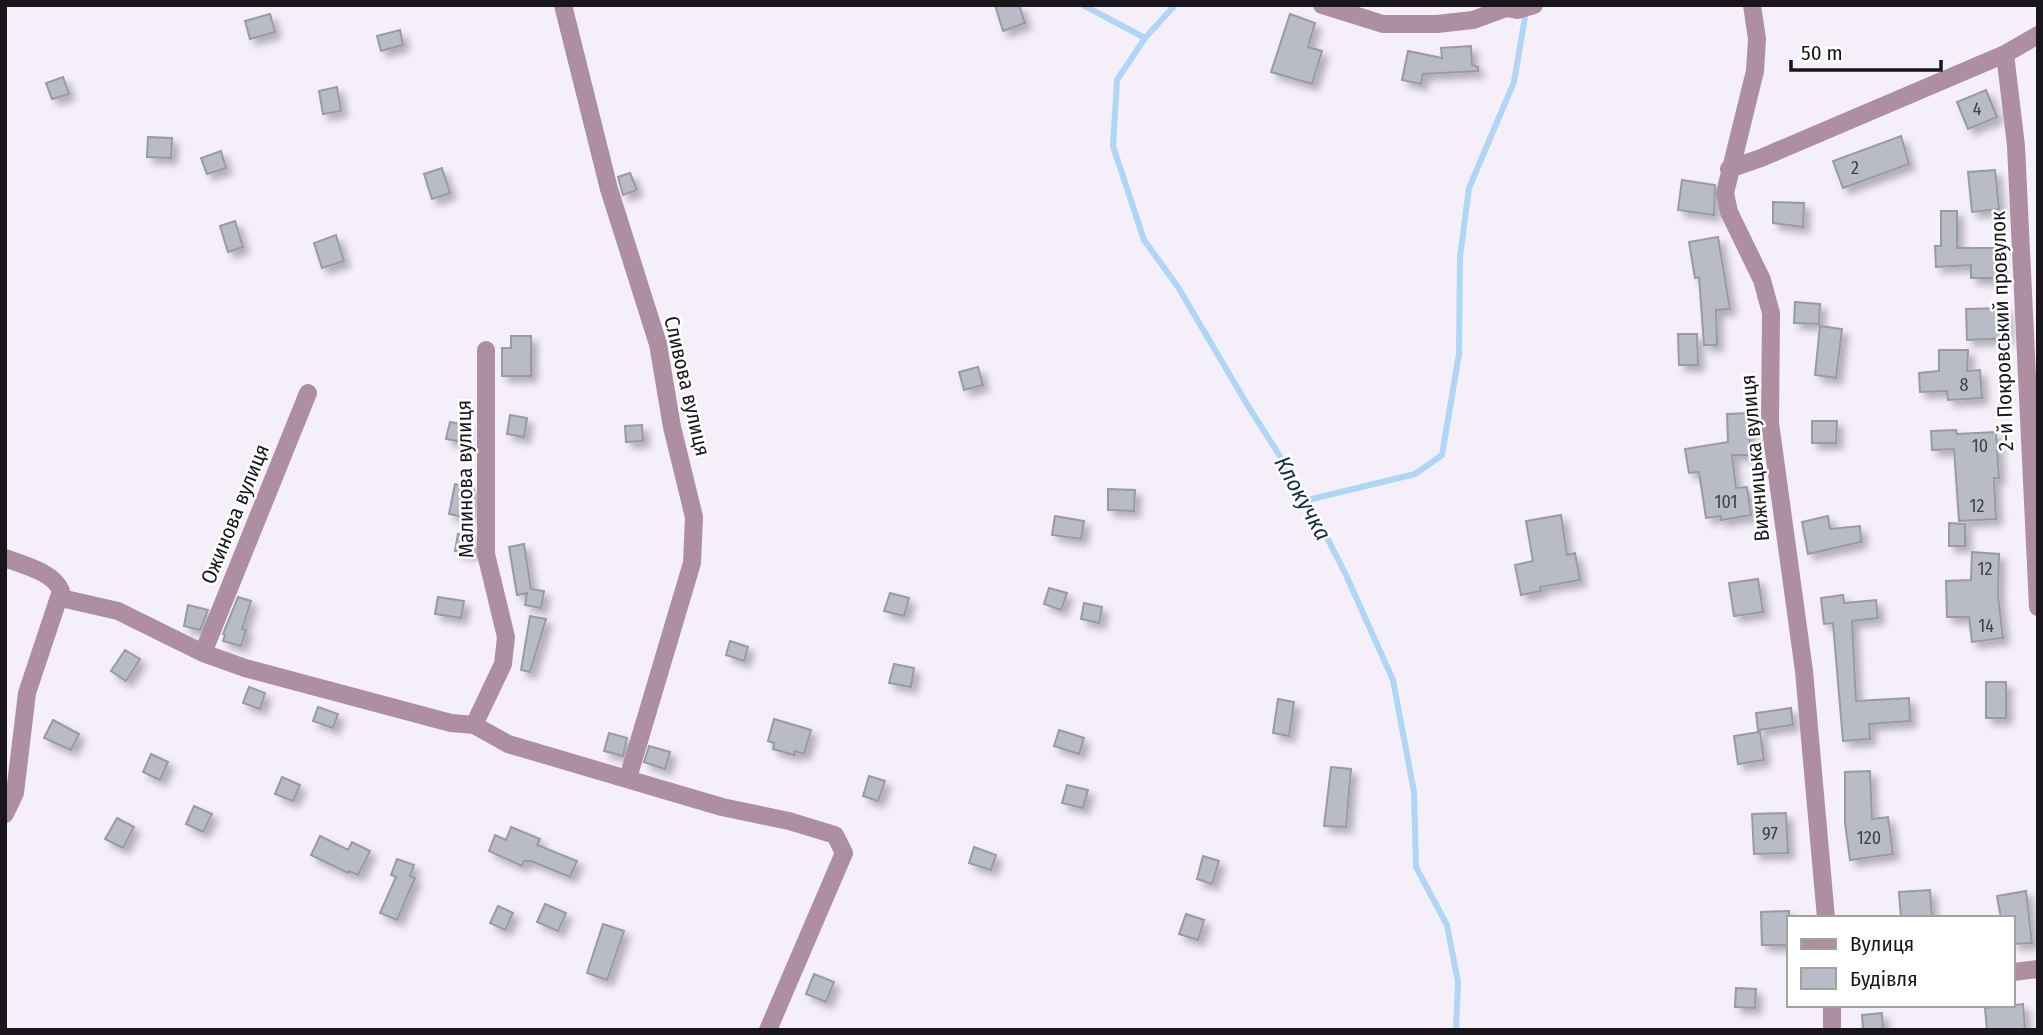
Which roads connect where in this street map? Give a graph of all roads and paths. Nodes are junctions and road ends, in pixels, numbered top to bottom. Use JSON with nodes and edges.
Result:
{"nodes":[{"id":1,"x":563,"y":5,"type":"edge"},
{"id":2,"x":1322,"y":5,"type":"edge"},
{"id":3,"x":1534,"y":5,"type":"edge"},
{"id":4,"x":1752,"y":5,"type":"edge"},
{"id":5,"x":1509,"y":8,"type":"edge"},
{"id":6,"x":2038,"y":35,"type":"edge"},
{"id":7,"x":2005,"y":54,"type":"junction"},
{"id":8,"x":1729,"y":169,"type":"junction"},
{"id":9,"x":486,"y":350,"type":"dead end"},
{"id":10,"x":308,"y":393,"type":"dead end"},
{"id":11,"x":5,"y":558,"type":"edge"},
{"id":12,"x":61,"y":598,"type":"junction"},
{"id":13,"x":2038,"y":607,"type":"edge"},
{"id":14,"x":203,"y":653,"type":"junction"},
{"id":15,"x":474,"y":725,"type":"junction"},
{"id":16,"x":628,"y":778,"type":"junction"},
{"id":17,"x":5,"y":814,"type":"edge"},
{"id":18,"x":1826,"y":916,"type":"edge"},
{"id":19,"x":2038,"y":969,"type":"edge"},
{"id":20,"x":2015,"y":972,"type":"edge"},
{"id":21,"x":1832,"y":1007,"type":"edge"},
{"id":22,"x":768,"y":1030,"type":"edge"},
{"id":23,"x":1832,"y":1030,"type":"edge"}],
"edges":[{"from":1,"to":16,"type":"street","name":"Сливова вулиця"},
{"from":2,"to":5,"type":"street"},
{"from":3,"to":5,"type":"street"},
{"from":4,"to":8,"type":"street","name":"Вижницька вулиця"},
{"from":6,"to":7,"type":"street"},
{"from":7,"to":8,"type":"street"},
{"from":7,"to":13,"type":"street","name":"2-й Покровський провулок"},
{"from":8,"to":18,"type":"street","name":"Вижницька вулиця"},
{"from":9,"to":15,"type":"street","name":"Малинова вулиця"},
{"from":10,"to":14,"type":"street","name":"Ожинова вулиця"},
{"from":11,"to":12,"type":"street"},
{"from":12,"to":14,"type":"street"},
{"from":12,"to":17,"type":"street"},
{"from":14,"to":15,"type":"street"},
{"from":15,"to":16,"type":"street"},
{"from":16,"to":22,"type":"street"},
{"from":19,"to":20,"type":"street"},
{"from":21,"to":23,"type":"street"}]}
